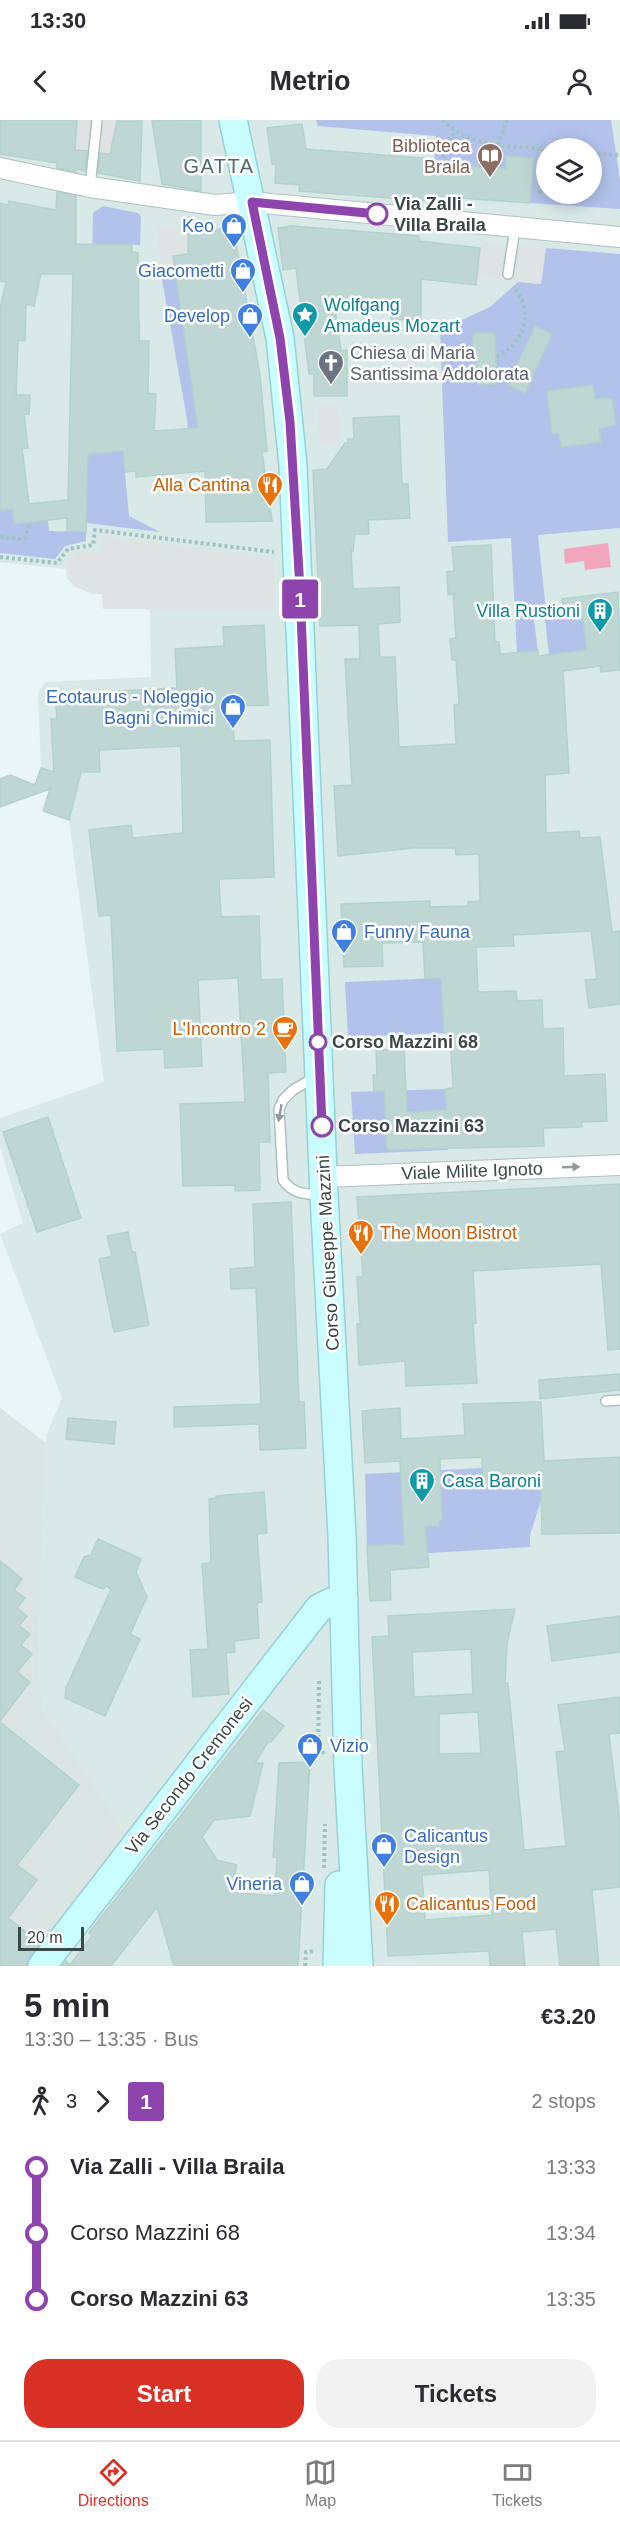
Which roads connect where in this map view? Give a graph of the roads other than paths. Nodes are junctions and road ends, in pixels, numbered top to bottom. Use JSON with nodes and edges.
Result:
{"nodes":[{"id":1,"x":97,"y":120,"type":"edge"},
{"id":2,"x":233,"y":120,"type":"edge"},
{"id":3,"x":0,"y":168,"type":"edge"},
{"id":4,"x":90,"y":187,"type":"junction"},
{"id":5,"x":252,"y":202,"type":"junction"},
{"id":6,"x":515,"y":228,"type":"junction"},
{"id":7,"x":620,"y":237,"type":"edge"},
{"id":8,"x":508,"y":274,"type":"road end"},
{"id":9,"x":320,"y":1074,"type":"junction"},
{"id":10,"x":620,"y":1165,"type":"edge"},
{"id":11,"x":324,"y":1186,"type":"junction"},
{"id":12,"x":620,"y":1400,"type":"edge"},
{"id":13,"x":606,"y":1401,"type":"dead end"},
{"id":14,"x":344,"y":1600,"type":"junction"},
{"id":15,"x":336,"y":1763,"type":"junction"},
{"id":16,"x":42,"y":1966,"type":"edge"},
{"id":17,"x":337,"y":1966,"type":"edge"},
{"id":18,"x":359,"y":1966,"type":"edge"}],
"edges":[{"from":1,"to":4,"type":"lane"},
{"from":2,"to":5,"type":"street","name":"Corso Giuseppe Mazzini"},
{"from":3,"to":4,"type":"street"},
{"from":4,"to":5,"type":"street"},
{"from":5,"to":6,"type":"street"},
{"from":5,"to":9,"type":"street","name":"Corso Giuseppe Mazzini"},
{"from":6,"to":7,"type":"street"},
{"from":6,"to":8,"type":"lane"},
{"from":9,"to":11,"type":"street","name":"Corso Giuseppe Mazzini"},
{"from":9,"to":11,"type":"lane","one_way":true},
{"from":11,"to":10,"type":"street","name":"Viale Milite Ignoto","one_way":true},
{"from":11,"to":14,"type":"street","name":"Corso Giuseppe Mazzini"},
{"from":12,"to":13,"type":"lane"},
{"from":14,"to":15,"type":"street","name":"Corso Giuseppe Mazzini"},
{"from":14,"to":16,"type":"street","name":"Via Secondo Cremonesi"},
{"from":15,"to":17,"type":"street","name":"Corso Giuseppe Mazzini"},
{"from":15,"to":18,"type":"street","name":"Corso Giuseppe Mazzini"}]}
